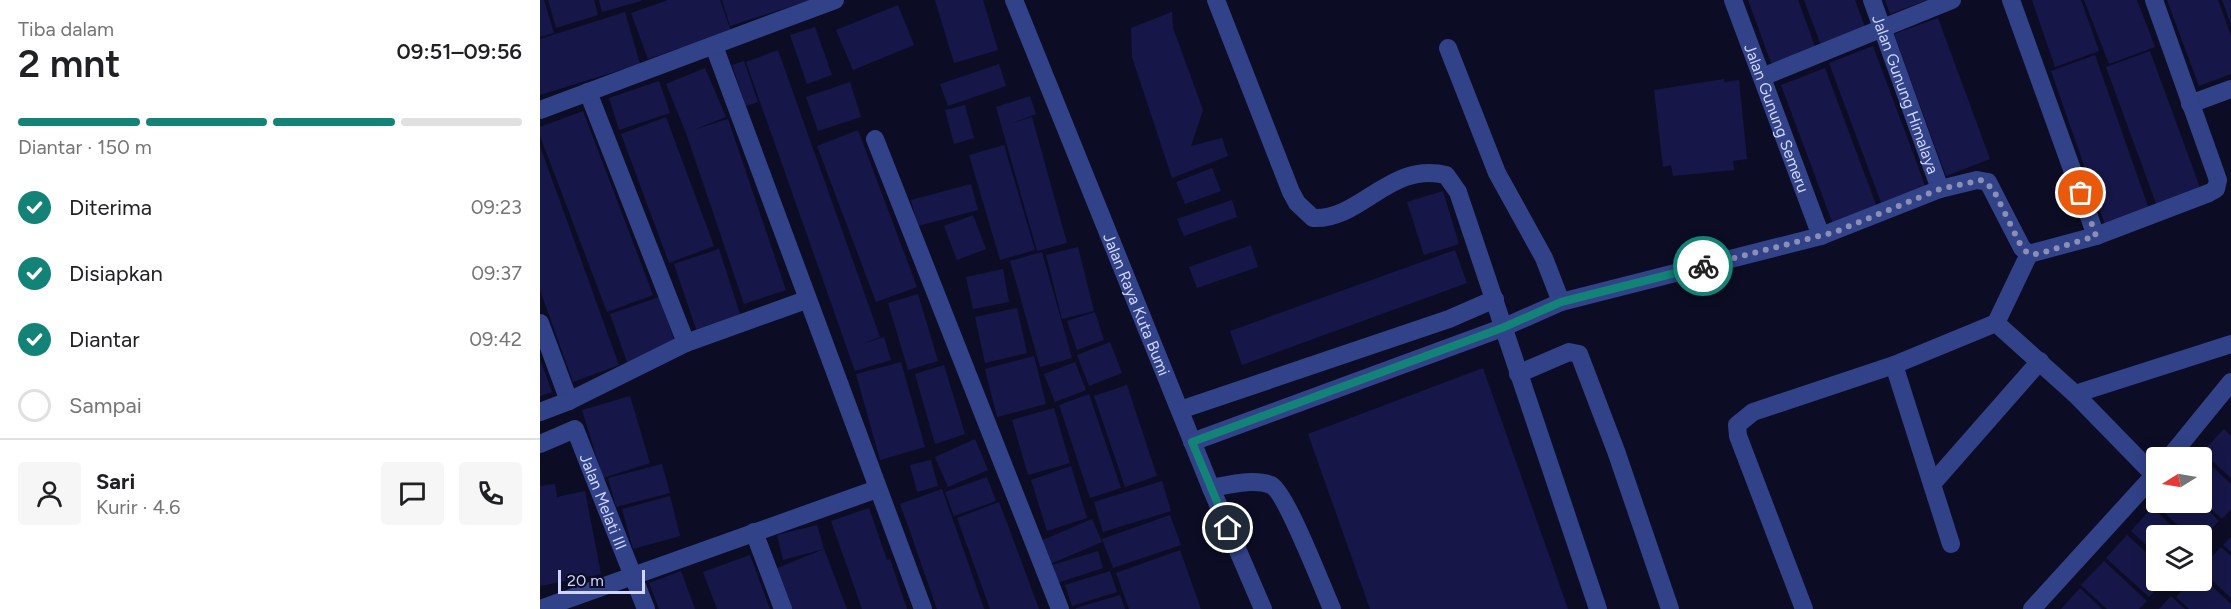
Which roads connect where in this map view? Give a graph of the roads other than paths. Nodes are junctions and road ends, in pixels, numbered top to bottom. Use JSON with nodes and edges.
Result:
{"nodes":[{"id":1,"x":835,"y":0,"type":"edge"},
{"id":2,"x":1014,"y":0,"type":"edge"},
{"id":3,"x":1216,"y":0,"type":"edge"},
{"id":4,"x":1733,"y":0,"type":"edge"},
{"id":5,"x":1872,"y":0,"type":"edge"},
{"id":6,"x":1952,"y":0,"type":"edge"},
{"id":7,"x":2010,"y":0,"type":"edge"},
{"id":8,"x":2154,"y":0,"type":"edge"},
{"id":9,"x":1882,"y":28,"type":"junction"},
{"id":10,"x":714,"y":45,"type":"junction"},
{"id":11,"x":1448,"y":48,"type":"dead end"},
{"id":12,"x":1762,"y":77,"type":"junction"},
{"id":13,"x":2231,"y":89,"type":"edge"},
{"id":14,"x":588,"y":92,"type":"junction"},
{"id":15,"x":2191,"y":108,"type":"junction"},
{"id":16,"x":540,"y":110,"type":"edge"},
{"id":17,"x":875,"y":139,"type":"dead end"},
{"id":18,"x":1940,"y":189,"type":"junction"},
{"id":19,"x":1821,"y":236,"type":"junction"},
{"id":20,"x":2096,"y":236,"type":"junction"},
{"id":21,"x":2029,"y":254,"type":"junction"},
{"id":22,"x":1495,"y":299,"type":"junction"},
{"id":23,"x":806,"y":300,"type":"junction"},
{"id":24,"x":1561,"y":302,"type":"junction"},
{"id":25,"x":540,"y":323,"type":"edge"},
{"id":26,"x":1996,"y":323,"type":"junction"},
{"id":27,"x":1502,"y":328,"type":"junction"},
{"id":28,"x":686,"y":343,"type":"junction"},
{"id":29,"x":2231,"y":344,"type":"edge"},
{"id":30,"x":2040,"y":361,"type":"junction"},
{"id":31,"x":1894,"y":365,"type":"junction"},
{"id":32,"x":1518,"y":374,"type":"junction"},
{"id":33,"x":2231,"y":382,"type":"edge"},
{"id":34,"x":2075,"y":394,"type":"junction"},
{"id":35,"x":569,"y":401,"type":"junction"},
{"id":36,"x":1180,"y":410,"type":"junction"},
{"id":37,"x":540,"y":412,"type":"edge"},
{"id":38,"x":1192,"y":442,"type":"junction"},
{"id":39,"x":540,"y":444,"type":"edge"},
{"id":40,"x":2178,"y":447,"type":"edge"},
{"id":41,"x":2146,"y":463,"type":"edge"},
{"id":42,"x":1932,"y":484,"type":"junction"},
{"id":43,"x":2146,"y":484,"type":"edge"},
{"id":44,"x":1211,"y":488,"type":"junction"},
{"id":45,"x":877,"y":489,"type":"junction"},
{"id":46,"x":754,"y":532,"type":"junction"},
{"id":47,"x":1951,"y":544,"type":"dead end"},
{"id":48,"x":633,"y":576,"type":"junction"},
{"id":49,"x":540,"y":609,"type":"edge"},
{"id":50,"x":646,"y":609,"type":"edge"},
{"id":51,"x":783,"y":609,"type":"edge"},
{"id":52,"x":923,"y":609,"type":"edge"},
{"id":53,"x":1060,"y":609,"type":"edge"},
{"id":54,"x":1263,"y":609,"type":"edge"},
{"id":55,"x":1332,"y":609,"type":"edge"},
{"id":56,"x":1598,"y":609,"type":"edge"},
{"id":57,"x":1670,"y":609,"type":"edge"},
{"id":58,"x":1804,"y":609,"type":"edge"},
{"id":59,"x":2032,"y":609,"type":"edge"}],
"edges":[{"from":1,"to":10,"type":"street"},
{"from":2,"to":36,"type":"street","name":"Jalan Raya Kuta Bumi"},
{"from":3,"to":22,"type":"street"},
{"from":4,"to":12,"type":"street","name":"Jalan Gunung Semeru"},
{"from":5,"to":9,"type":"street","name":"Jalan Gunung Himalaya"},
{"from":6,"to":9,"type":"street"},
{"from":7,"to":20,"type":"street"},
{"from":8,"to":15,"type":"street"},
{"from":9,"to":12,"type":"street"},
{"from":9,"to":18,"type":"street","name":"Jalan Gunung Himalaya"},
{"from":10,"to":14,"type":"street"},
{"from":10,"to":23,"type":"street"},
{"from":11,"to":24,"type":"street"},
{"from":12,"to":19,"type":"street","name":"Jalan Gunung Semeru"},
{"from":13,"to":15,"type":"street"},
{"from":14,"to":16,"type":"street"},
{"from":14,"to":28,"type":"street"},
{"from":15,"to":20,"type":"street"},
{"from":17,"to":53,"type":"street"},
{"from":18,"to":19,"type":"street"},
{"from":18,"to":21,"type":"street"},
{"from":19,"to":24,"type":"street"},
{"from":20,"to":21,"type":"street"},
{"from":21,"to":26,"type":"street"},
{"from":22,"to":27,"type":"street"},
{"from":22,"to":36,"type":"street"},
{"from":23,"to":28,"type":"street"},
{"from":23,"to":45,"type":"street"},
{"from":24,"to":27,"type":"street"},
{"from":25,"to":35,"type":"street"},
{"from":26,"to":30,"type":"street"},
{"from":26,"to":31,"type":"street"},
{"from":27,"to":32,"type":"street"},
{"from":27,"to":38,"type":"street"},
{"from":28,"to":35,"type":"street"},
{"from":29,"to":34,"type":"street"},
{"from":30,"to":34,"type":"street"},
{"from":30,"to":42,"type":"street"},
{"from":31,"to":42,"type":"street"},
{"from":31,"to":58,"type":"street"},
{"from":32,"to":56,"type":"street"},
{"from":32,"to":57,"type":"street"},
{"from":33,"to":40,"type":"street"},
{"from":34,"to":41,"type":"street"},
{"from":35,"to":37,"type":"street"},
{"from":36,"to":38,"type":"street","name":"Jalan Raya Kuta Bumi"},
{"from":38,"to":44,"type":"street","name":"Jalan Raya Kuta Bumi"},
{"from":39,"to":48,"type":"street","name":"Jalan Melati III"},
{"from":42,"to":47,"type":"street"},
{"from":43,"to":59,"type":"street"},
{"from":44,"to":54,"type":"street","name":"Jalan Raya Kuta Bumi"},
{"from":44,"to":55,"type":"street"},
{"from":45,"to":46,"type":"street"},
{"from":45,"to":52,"type":"street"},
{"from":46,"to":48,"type":"street"},
{"from":46,"to":51,"type":"street"},
{"from":48,"to":49,"type":"street"},
{"from":48,"to":50,"type":"street","name":"Jalan Melati III"}]}
